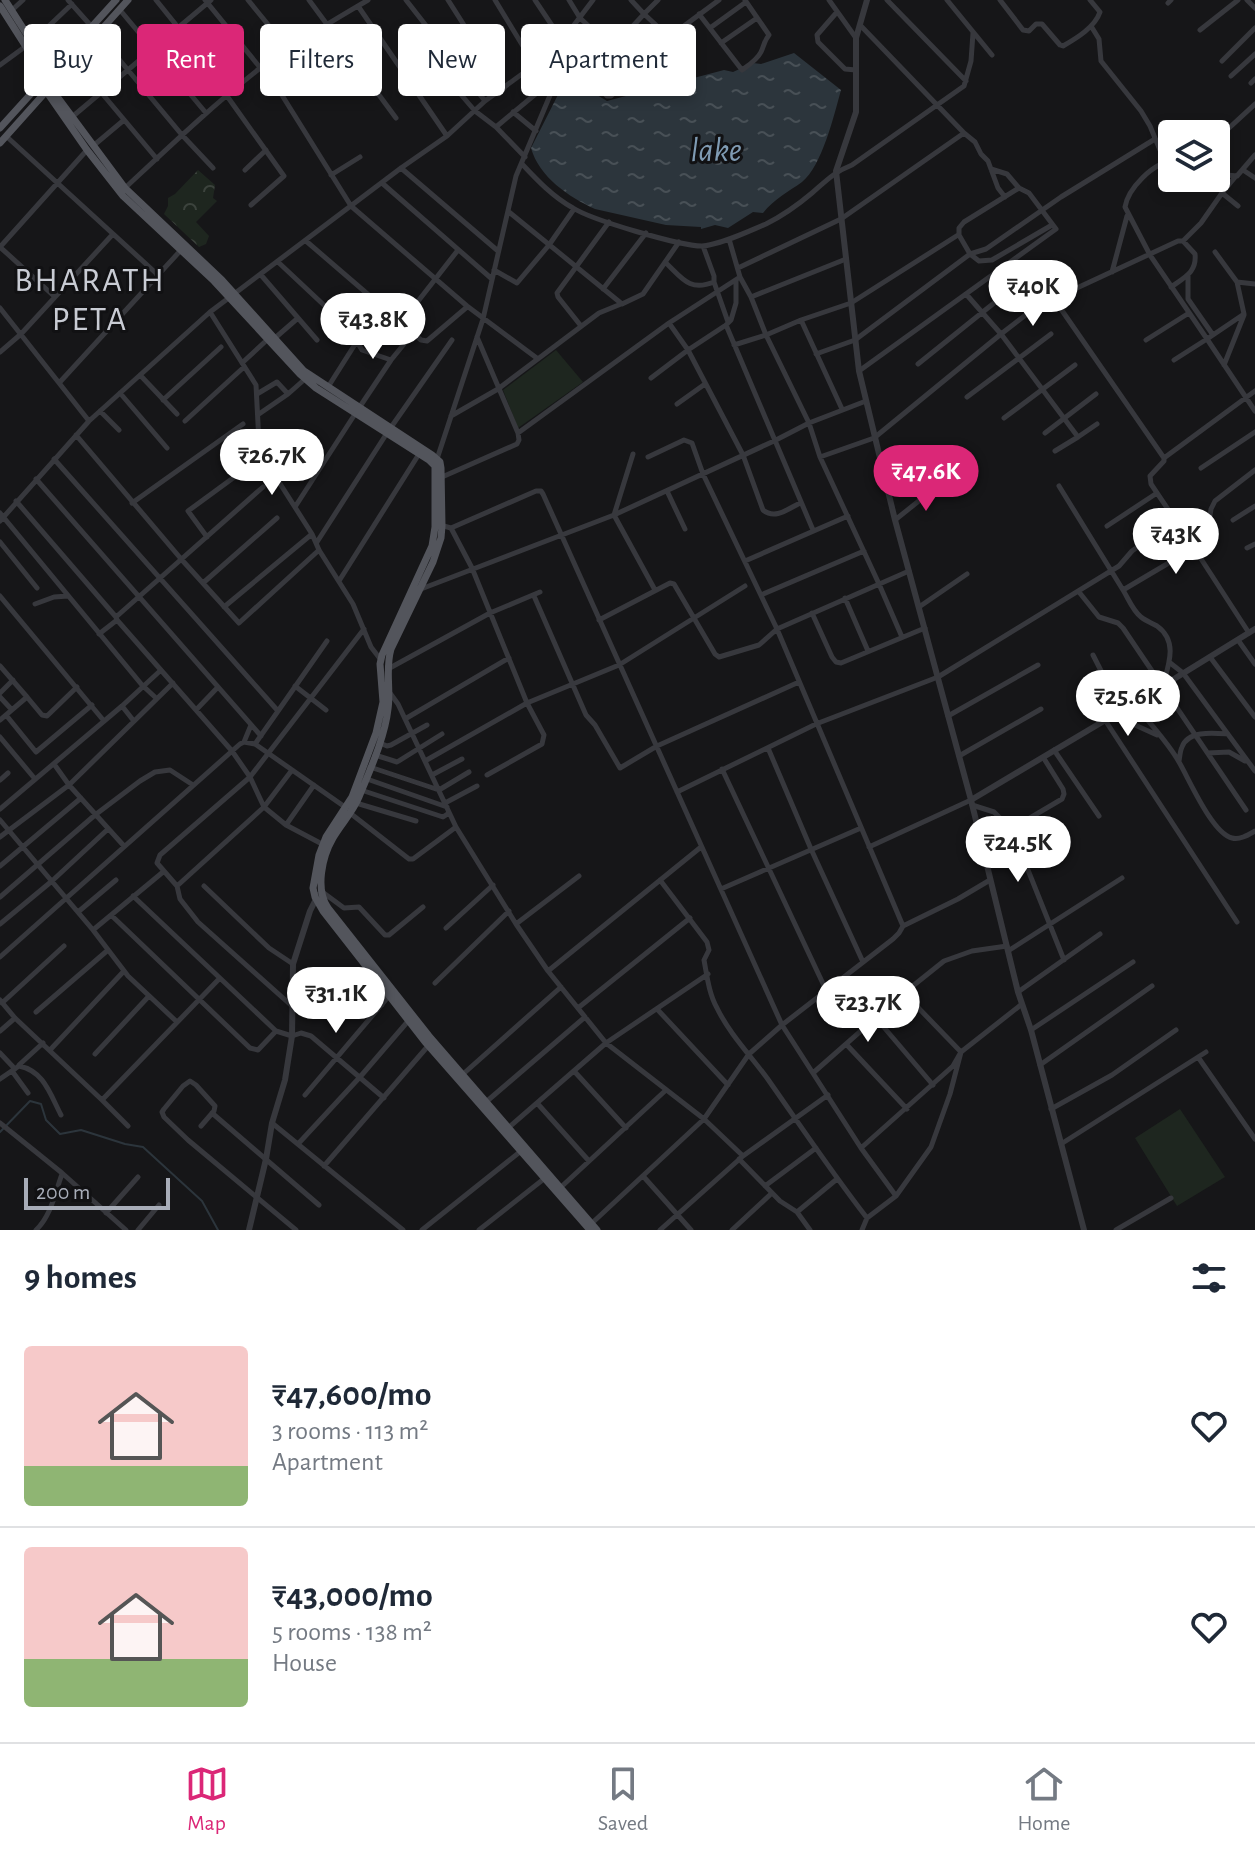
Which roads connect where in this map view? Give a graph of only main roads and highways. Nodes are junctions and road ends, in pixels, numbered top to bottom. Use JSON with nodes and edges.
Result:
{"nodes":[{"id":1,"x":5,"y":0,"type":"edge"},
{"id":2,"x":115,"y":0,"type":"edge"},
{"id":3,"x":128,"y":0,"type":"edge"},
{"id":4,"x":4,"y":11,"type":"edge"},
{"id":5,"x":104,"y":20,"type":"junction"},
{"id":6,"x":97,"y":24,"type":"edge"},
{"id":7,"x":102,"y":24,"type":"edge"},
{"id":8,"x":24,"y":37,"type":"edge"},
{"id":9,"x":29,"y":96,"type":"edge"},
{"id":10,"x":42,"y":96,"type":"edge"},
{"id":11,"x":54,"y":96,"type":"edge"},
{"id":12,"x":57,"y":96,"type":"edge"},
{"id":13,"x":0,"y":128,"type":"edge"},
{"id":14,"x":3,"y":139,"type":"edge"},
{"id":15,"x":90,"y":148,"type":"junction"},
{"id":16,"x":232,"y":296,"type":"junction"},
{"id":17,"x":271,"y":339,"type":"junction"},
{"id":18,"x":357,"y":411,"type":"junction"},
{"id":19,"x":389,"y":431,"type":"junction"},
{"id":20,"x":443,"y":526,"type":"junction"},
{"id":21,"x":348,"y":810,"type":"junction"},
{"id":22,"x":319,"y":893,"type":"junction"},
{"id":23,"x":591,"y":1228,"type":"edge"}],
"edges":[{"from":1,"to":4,"type":"main road"},
{"from":2,"to":5,"type":"main road"},
{"from":3,"to":5,"type":"main road"},
{"from":4,"to":8,"type":"main road"},
{"from":5,"to":6,"type":"main road"},
{"from":5,"to":7,"type":"main road"},
{"from":9,"to":13,"type":"main road"},
{"from":10,"to":14,"type":"main road"},
{"from":11,"to":15,"type":"main road"},
{"from":12,"to":15,"type":"main road"},
{"from":15,"to":16,"type":"main road"},
{"from":15,"to":16,"type":"main road"},
{"from":16,"to":17,"type":"main road"},
{"from":17,"to":18,"type":"main road"},
{"from":17,"to":18,"type":"main road"},
{"from":18,"to":19,"type":"main road"},
{"from":19,"to":20,"type":"main road"},
{"from":19,"to":20,"type":"main road"},
{"from":20,"to":21,"type":"main road"},
{"from":20,"to":21,"type":"main road"},
{"from":21,"to":22,"type":"main road"},
{"from":21,"to":22,"type":"main road"},
{"from":22,"to":23,"type":"main road"},
{"from":22,"to":23,"type":"main road"}]}
